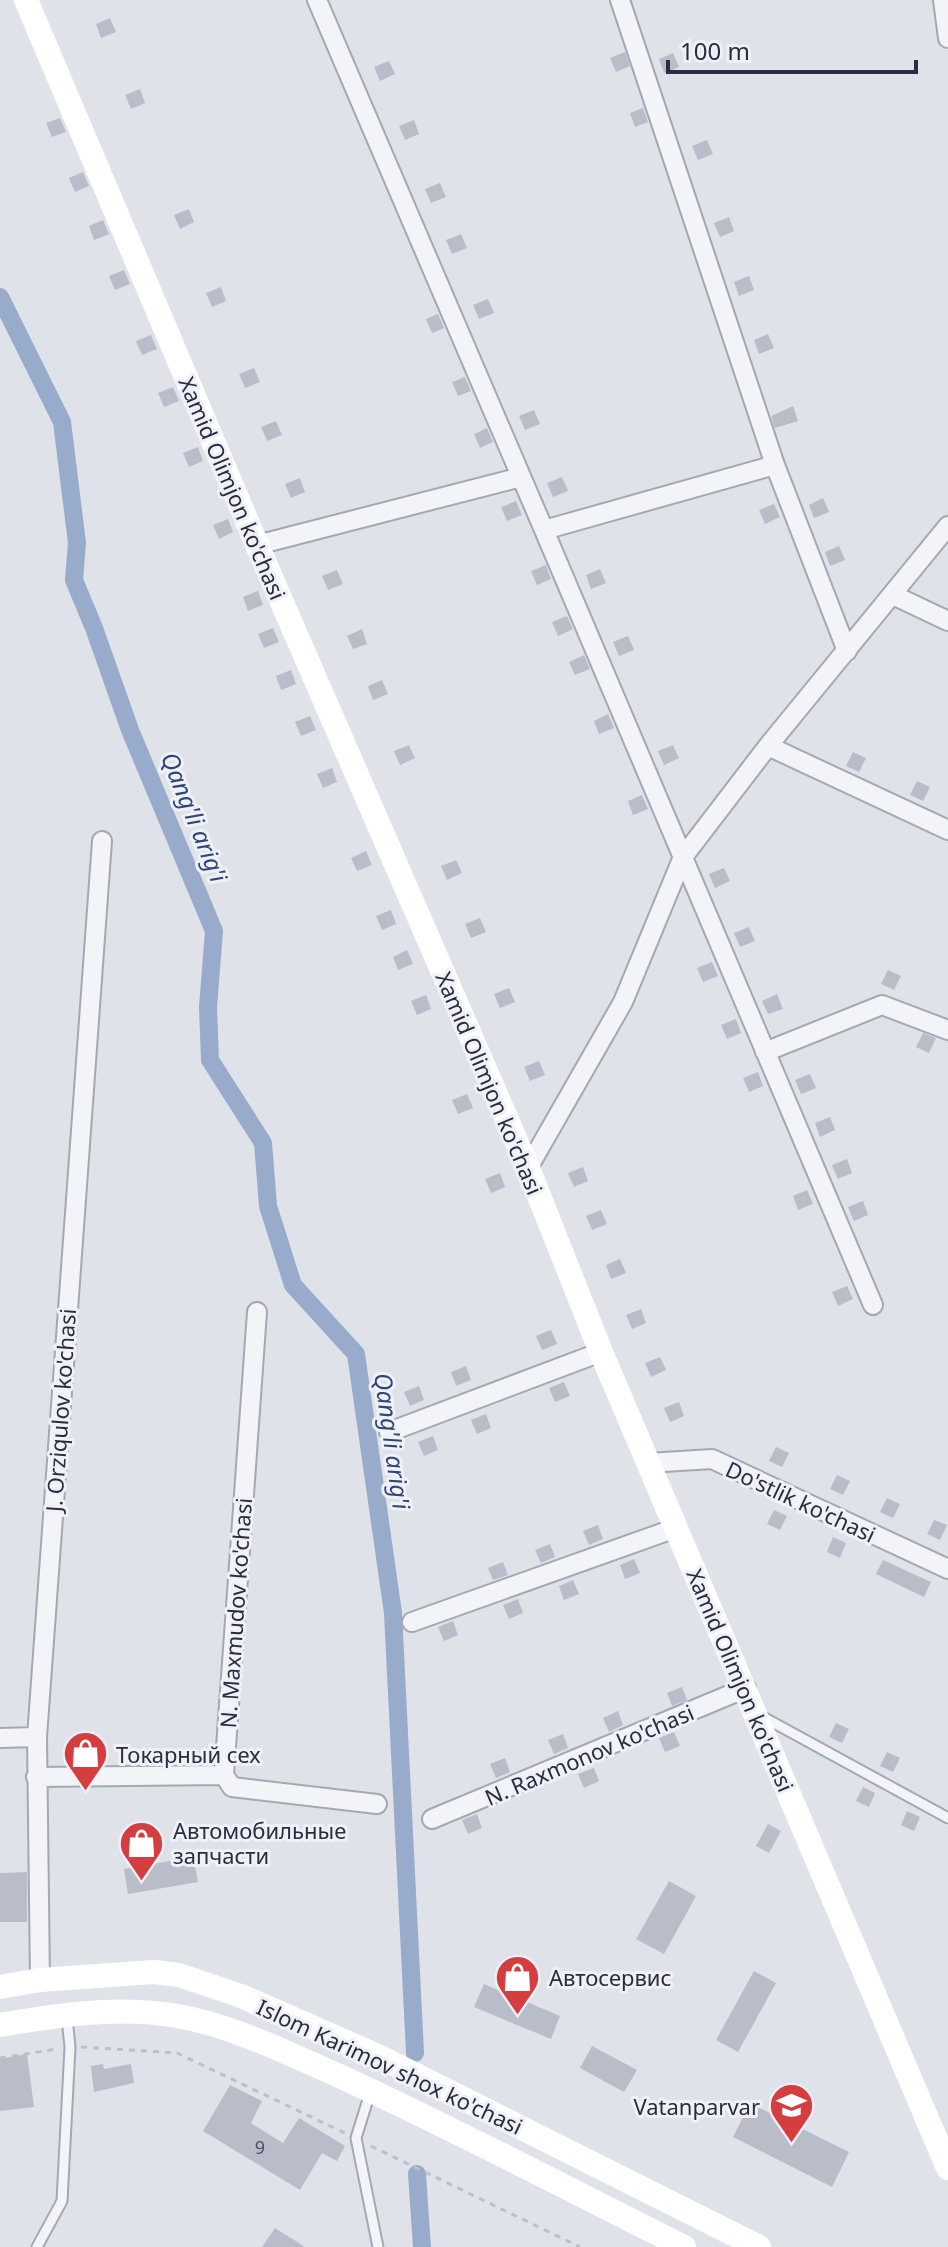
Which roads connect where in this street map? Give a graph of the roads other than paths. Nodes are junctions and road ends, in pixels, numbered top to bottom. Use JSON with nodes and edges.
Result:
{"nodes":[{"id":1,"x":26,"y":0,"type":"edge"},
{"id":2,"x":317,"y":0,"type":"edge"},
{"id":3,"x":620,"y":0,"type":"edge"},
{"id":4,"x":943,"y":0,"type":"edge"},
{"id":5,"x":948,"y":38,"type":"edge"},
{"id":6,"x":775,"y":465,"type":"junction"},
{"id":7,"x":521,"y":477,"type":"junction"},
{"id":8,"x":948,"y":526,"type":"edge"},
{"id":9,"x":544,"y":530,"type":"junction"},
{"id":10,"x":257,"y":545,"type":"junction"},
{"id":11,"x":893,"y":595,"type":"junction"},
{"id":12,"x":948,"y":621,"type":"edge"},
{"id":13,"x":847,"y":651,"type":"junction"},
{"id":14,"x":768,"y":746,"type":"junction"},
{"id":15,"x":948,"y":830,"type":"edge"},
{"id":16,"x":102,"y":841,"type":"dead end"},
{"id":17,"x":683,"y":857,"type":"junction"},
{"id":18,"x":948,"y":1030,"type":"edge"},
{"id":19,"x":765,"y":1052,"type":"junction"},
{"id":20,"x":528,"y":1168,"type":"junction"},
{"id":21,"x":873,"y":1305,"type":"dead end"},
{"id":22,"x":257,"y":1312,"type":"dead end"},
{"id":23,"x":601,"y":1352,"type":"junction"},
{"id":24,"x":389,"y":1432,"type":"dead end"},
{"id":25,"x":648,"y":1463,"type":"junction"},
{"id":26,"x":676,"y":1528,"type":"junction"},
{"id":27,"x":948,"y":1569,"type":"edge"},
{"id":28,"x":412,"y":1622,"type":"dead end"},
{"id":29,"x":746,"y":1688,"type":"junction"},
{"id":30,"x":756,"y":1713,"type":"junction"},
{"id":31,"x":37,"y":1737,"type":"junction"},
{"id":32,"x":0,"y":1738,"type":"edge"},
{"id":33,"x":224,"y":1775,"type":"junction"},
{"id":34,"x":36,"y":1777,"type":"junction"},
{"id":35,"x":377,"y":1804,"type":"dead end"},
{"id":36,"x":948,"y":1818,"type":"edge"},
{"id":37,"x":432,"y":1819,"type":"dead end"},
{"id":38,"x":40,"y":1980,"type":"junction"},
{"id":39,"x":0,"y":1987,"type":"edge"},
{"id":40,"x":67,"y":2014,"type":"junction"},
{"id":41,"x":0,"y":2025,"type":"edge"},
{"id":42,"x":371,"y":2090,"type":"junction"},
{"id":43,"x":599,"y":2167,"type":"junction"},
{"id":44,"x":948,"y":2168,"type":"edge"},
{"id":45,"x":581,"y":2195,"type":"junction"},
{"id":46,"x":37,"y":2247,"type":"edge"},
{"id":47,"x":378,"y":2247,"type":"edge"},
{"id":48,"x":684,"y":2247,"type":"edge"},
{"id":49,"x":759,"y":2247,"type":"edge"}],
"edges":[{"from":1,"to":10,"type":"main road","name":"Xamid Olimjon ko'chasi"},
{"from":2,"to":7,"type":"street"},
{"from":3,"to":6,"type":"street"},
{"from":4,"to":5,"type":"street"},
{"from":6,"to":9,"type":"street"},
{"from":6,"to":13,"type":"street"},
{"from":7,"to":9,"type":"street"},
{"from":7,"to":10,"type":"street"},
{"from":8,"to":11,"type":"street"},
{"from":9,"to":17,"type":"street"},
{"from":10,"to":20,"type":"main road","name":"Xamid Olimjon ko'chasi"},
{"from":11,"to":12,"type":"street"},
{"from":11,"to":13,"type":"street"},
{"from":13,"to":14,"type":"street"},
{"from":14,"to":15,"type":"street"},
{"from":14,"to":17,"type":"street"},
{"from":16,"to":31,"type":"street","name":"J. Orziqulov ko'chasi"},
{"from":17,"to":19,"type":"street"},
{"from":17,"to":20,"type":"street"},
{"from":18,"to":19,"type":"street"},
{"from":19,"to":21,"type":"street"},
{"from":20,"to":23,"type":"main road","name":"Xamid Olimjon ko'chasi"},
{"from":22,"to":33,"type":"street","name":"N. Maxmudov ko'chasi"},
{"from":23,"to":24,"type":"street"},
{"from":23,"to":25,"type":"main road","name":"Xamid Olimjon ko'chasi"},
{"from":25,"to":26,"type":"main road","name":"Xamid Olimjon ko'chasi"},
{"from":25,"to":27,"type":"street","name":"Do'stlik ko'chasi"},
{"from":26,"to":28,"type":"street"},
{"from":26,"to":29,"type":"main road","name":"Xamid Olimjon ko'chasi"},
{"from":29,"to":30,"type":"main road","name":"Xamid Olimjon ko'chasi"},
{"from":29,"to":37,"type":"street","name":"N. Raxmonov ko'chasi"},
{"from":30,"to":36,"type":"lane"},
{"from":30,"to":44,"type":"main road","name":"Xamid Olimjon ko'chasi"},
{"from":31,"to":32,"type":"street"},
{"from":31,"to":34,"type":"street","name":"J. Orziqulov ko'chasi"},
{"from":33,"to":34,"type":"street"},
{"from":33,"to":35,"type":"street"},
{"from":34,"to":38,"type":"street","name":"J. Orziqulov ko'chasi"},
{"from":38,"to":39,"type":"main road","name":"Islom Karimov shox ko'chasi"},
{"from":38,"to":43,"type":"main road","name":"Islom Karimov shox ko'chasi"},
{"from":40,"to":41,"type":"main road","name":"Islom Karimov shox ko'chasi"},
{"from":40,"to":42,"type":"main road","name":"Islom Karimov shox ko'chasi"},
{"from":40,"to":46,"type":"lane"},
{"from":42,"to":45,"type":"main road","name":"Islom Karimov shox ko'chasi"},
{"from":42,"to":47,"type":"lane"},
{"from":43,"to":45,"type":"main road"},
{"from":43,"to":49,"type":"main road","name":"Islom Karimov shox ko'chasi"},
{"from":45,"to":48,"type":"main road","name":"Islom Karimov shox ko'chasi"}]}
